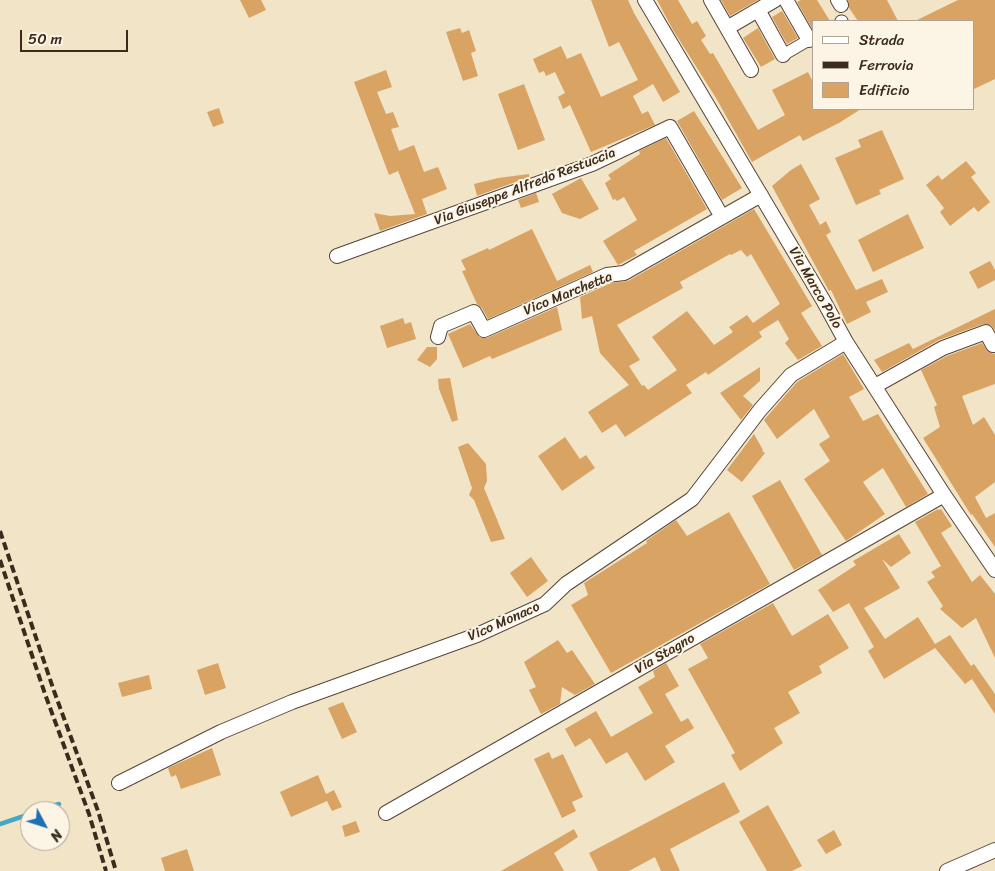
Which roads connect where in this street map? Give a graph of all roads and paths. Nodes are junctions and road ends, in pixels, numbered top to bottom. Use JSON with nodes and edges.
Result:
{"nodes":[{"id":1,"x":645,"y":0,"type":"edge"},
{"id":2,"x":711,"y":0,"type":"edge"},
{"id":3,"x":775,"y":0,"type":"edge"},
{"id":4,"x":786,"y":0,"type":"edge"},
{"id":5,"x":758,"y":10,"type":"junction"},
{"id":6,"x":727,"y":28,"type":"junction"},
{"id":7,"x":811,"y":39,"type":"edge"},
{"id":8,"x":783,"y":55,"type":"joint"},
{"id":9,"x":751,"y":70,"type":"dead end"},
{"id":10,"x":761,"y":195,"type":"junction"},
{"id":11,"x":722,"y":216,"type":"junction"},
{"id":12,"x":337,"y":256,"type":"dead end"},
{"id":13,"x":438,"y":337,"type":"dead end"},
{"id":14,"x":846,"y":342,"type":"junction"},
{"id":15,"x":995,"y":344,"type":"edge"},
{"id":16,"x":875,"y":386,"type":"junction"},
{"id":17,"x":944,"y":495,"type":"junction"},
{"id":18,"x":995,"y":570,"type":"edge"},
{"id":19,"x":119,"y":783,"type":"dead end"},
{"id":20,"x":386,"y":813,"type":"dead end"},
{"id":21,"x":995,"y":850,"type":"edge"},
{"id":22,"x":947,"y":871,"type":"edge"}],
"edges":[{"from":1,"to":10,"type":"street","name":"Via Marco Polo"},
{"from":2,"to":6,"type":"street"},
{"from":3,"to":5,"type":"street"},
{"from":4,"to":7,"type":"street"},
{"from":5,"to":6,"type":"street"},
{"from":5,"to":8,"type":"street"},
{"from":6,"to":9,"type":"street"},
{"from":7,"to":8,"type":"street"},
{"from":10,"to":11,"type":"street","name":"Vico Marchetta"},
{"from":10,"to":14,"type":"street","name":"Via Marco Polo"},
{"from":11,"to":12,"type":"street","name":"Via Giuseppe Alfredo Restuccia"},
{"from":11,"to":13,"type":"street","name":"Vico Marchetta"},
{"from":14,"to":16,"type":"street","name":"Via Marco Polo"},
{"from":14,"to":19,"type":"street","name":"Vico Monaco"},
{"from":15,"to":16,"type":"street"},
{"from":16,"to":17,"type":"street","name":"Via Marco Polo"},
{"from":17,"to":18,"type":"street","name":"Via Marco Polo"},
{"from":17,"to":20,"type":"street","name":"Via Stagno"},
{"from":21,"to":22,"type":"street"}]}
